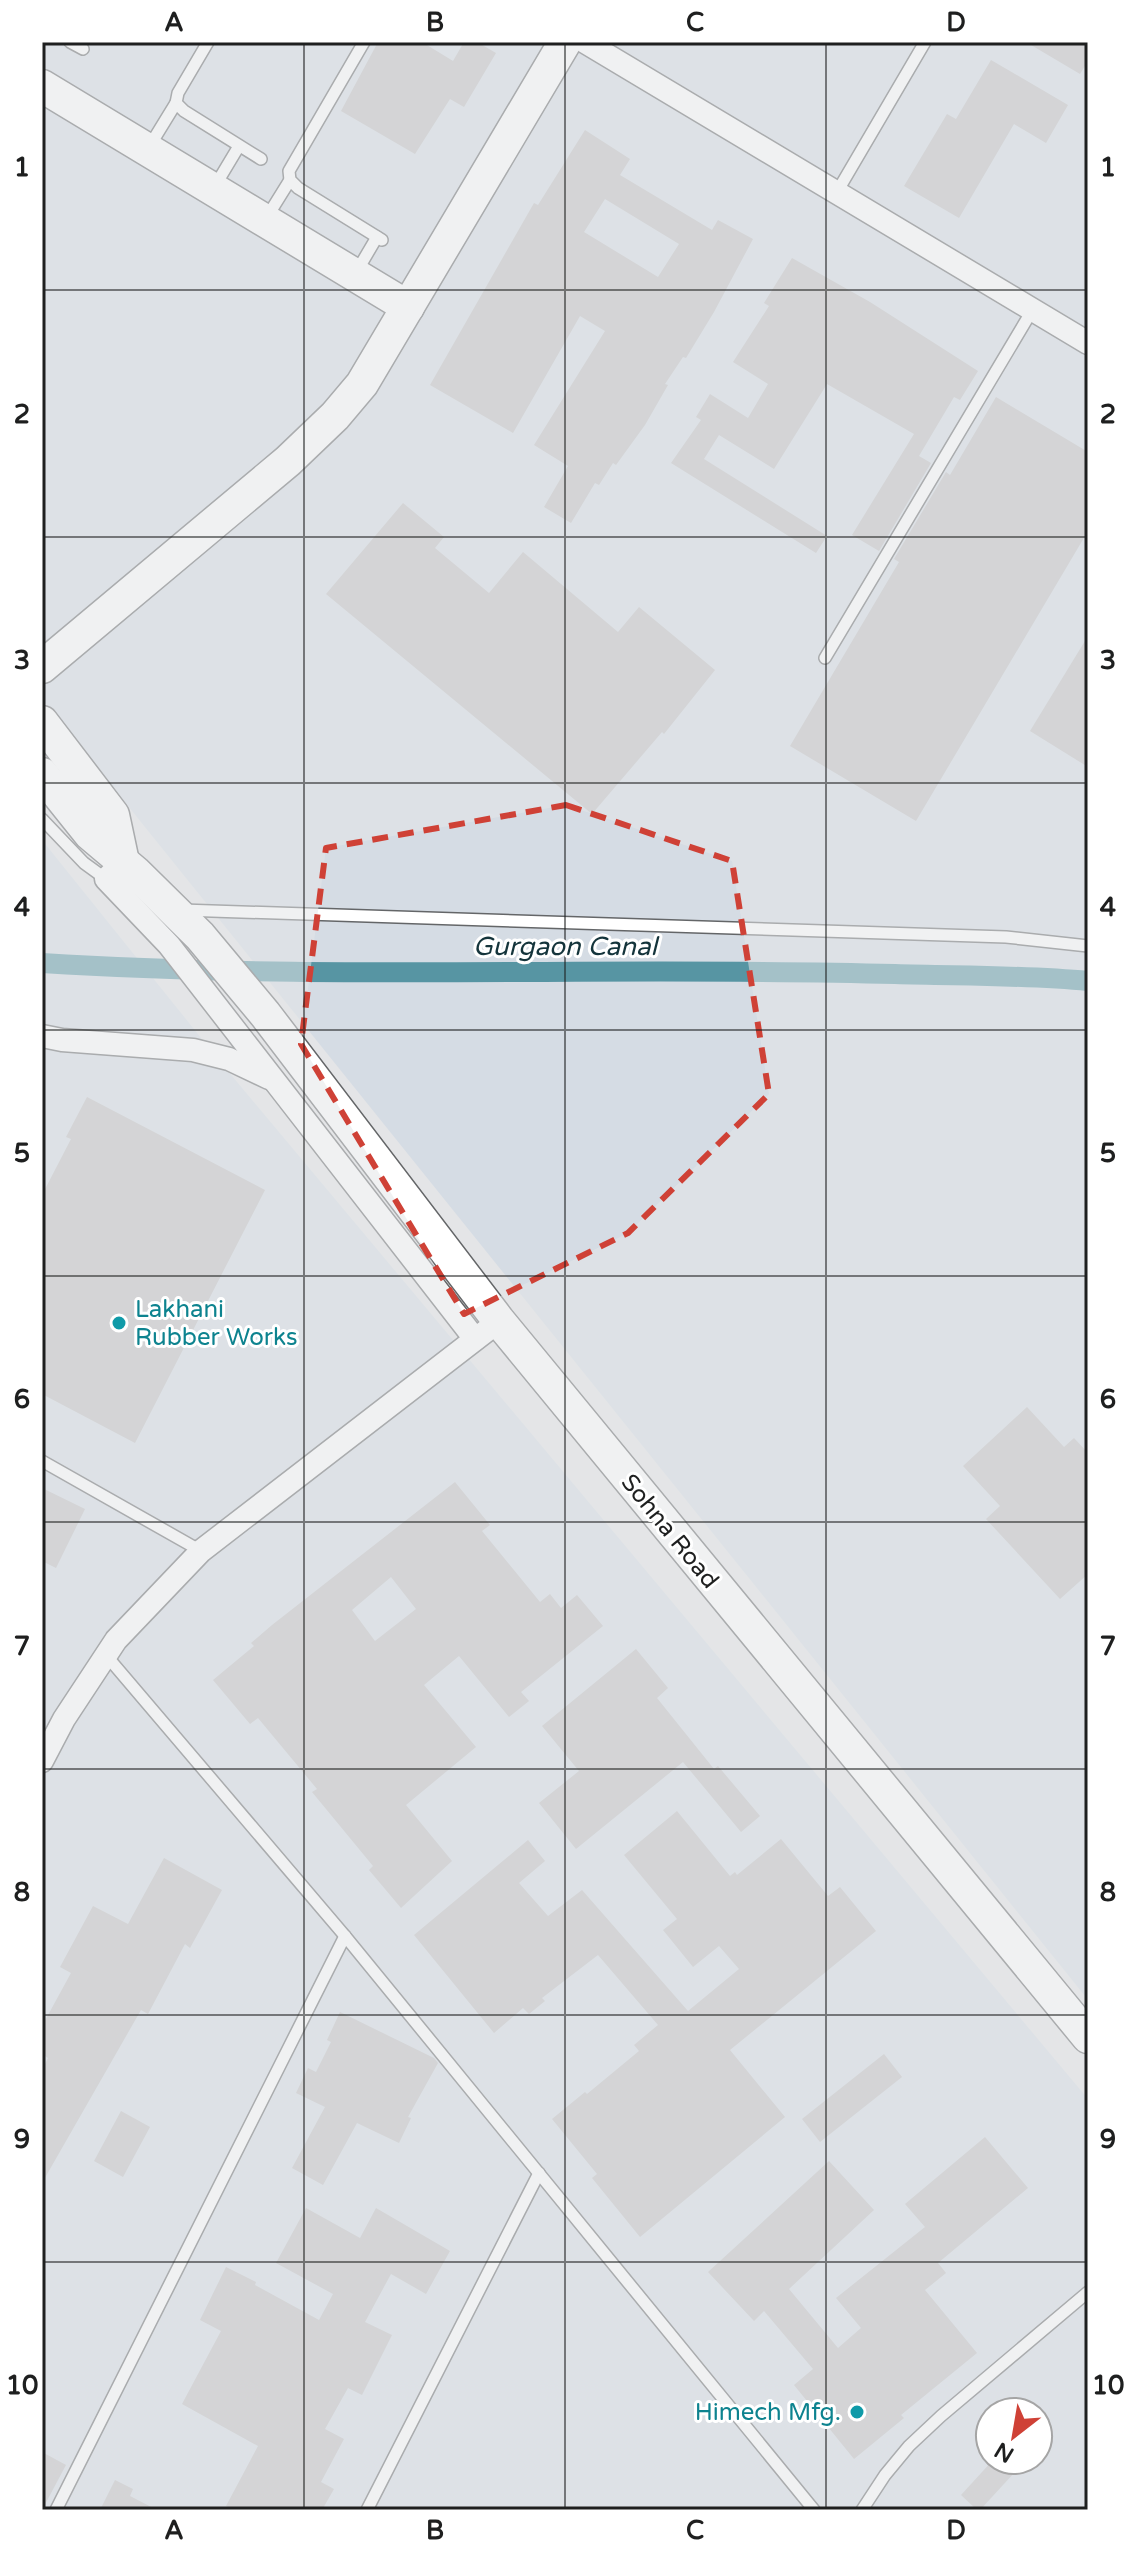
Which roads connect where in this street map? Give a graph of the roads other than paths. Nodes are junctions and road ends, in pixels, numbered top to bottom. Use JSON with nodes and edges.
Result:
{"nodes":[{"id":1,"x":70,"y":42,"type":"edge"},
{"id":2,"x":208,"y":42,"type":"edge"},
{"id":3,"x":364,"y":42,"type":"edge"},
{"id":4,"x":565,"y":42,"type":"edge"},
{"id":5,"x":585,"y":42,"type":"edge"},
{"id":6,"x":925,"y":42,"type":"edge"},
{"id":7,"x":83,"y":49,"type":"dead end"},
{"id":8,"x":42,"y":86,"type":"edge"},
{"id":9,"x":176,"y":103,"type":"junction"},
{"id":10,"x":239,"y":146,"type":"junction"},
{"id":11,"x":147,"y":150,"type":"junction"},
{"id":12,"x":261,"y":159,"type":"dead end"},
{"id":13,"x":290,"y":180,"type":"junction"},
{"id":14,"x":213,"y":189,"type":"junction"},
{"id":15,"x":837,"y":192,"type":"junction"},
{"id":16,"x":265,"y":221,"type":"junction"},
{"id":17,"x":354,"y":275,"type":"junction"},
{"id":18,"x":408,"y":307,"type":"junction"},
{"id":19,"x":1033,"y":309,"type":"junction"},
{"id":20,"x":1088,"y":343,"type":"edge"},
{"id":21,"x":825,"y":658,"type":"dead end"},
{"id":22,"x":42,"y":667,"type":"edge"},
{"id":23,"x":42,"y":722,"type":"edge"},
{"id":24,"x":42,"y":774,"type":"edge"},
{"id":25,"x":42,"y":819,"type":"edge"},
{"id":26,"x":114,"y":871,"type":"junction"},
{"id":27,"x":173,"y":909,"type":"junction"},
{"id":28,"x":1088,"y":946,"type":"edge"},
{"id":29,"x":42,"y":1036,"type":"edge"},
{"id":30,"x":274,"y":1080,"type":"junction"},
{"id":31,"x":487,"y":1330,"type":"junction"},
{"id":32,"x":42,"y":1461,"type":"edge"},
{"id":33,"x":201,"y":1551,"type":"junction"},
{"id":34,"x":105,"y":1654,"type":"junction"},
{"id":35,"x":42,"y":1761,"type":"edge"},
{"id":36,"x":345,"y":1936,"type":"junction"},
{"id":37,"x":1088,"y":2037,"type":"edge"},
{"id":38,"x":539,"y":2173,"type":"junction"},
{"id":39,"x":1088,"y":2292,"type":"edge"},
{"id":40,"x":56,"y":2510,"type":"edge"},
{"id":41,"x":367,"y":2510,"type":"edge"},
{"id":42,"x":814,"y":2510,"type":"edge"},
{"id":43,"x":862,"y":2510,"type":"edge"}],
"edges":[{"from":1,"to":7,"type":"lane"},
{"from":2,"to":9,"type":"lane"},
{"from":3,"to":13,"type":"lane"},
{"from":4,"to":18,"type":"main road"},
{"from":5,"to":15,"type":"street"},
{"from":6,"to":15,"type":"lane"},
{"from":8,"to":11,"type":"main road"},
{"from":9,"to":10,"type":"lane"},
{"from":9,"to":11,"type":"lane"},
{"from":10,"to":12,"type":"lane"},
{"from":10,"to":14,"type":"lane"},
{"from":11,"to":14,"type":"main road"},
{"from":13,"to":16,"type":"lane"},
{"from":13,"to":17,"type":"lane"},
{"from":14,"to":16,"type":"main road"},
{"from":15,"to":19,"type":"street"},
{"from":16,"to":17,"type":"main road"},
{"from":17,"to":18,"type":"main road"},
{"from":18,"to":22,"type":"main road"},
{"from":19,"to":20,"type":"street"},
{"from":19,"to":21,"type":"lane"},
{"from":23,"to":26,"type":"main road"},
{"from":24,"to":26,"type":"main road","name":"Sohna Road"},
{"from":25,"to":26,"type":"lane"},
{"from":26,"to":27,"type":"main road","name":"Sohna Road"},
{"from":26,"to":30,"type":"street"},
{"from":27,"to":28,"type":"lane"},
{"from":27,"to":31,"type":"main road","name":"Sohna Road"},
{"from":29,"to":30,"type":"street"},
{"from":30,"to":31,"type":"street"},
{"from":31,"to":33,"type":"street"},
{"from":31,"to":37,"type":"main road","name":"Sohna Road"},
{"from":32,"to":33,"type":"lane"},
{"from":33,"to":34,"type":"street"},
{"from":34,"to":35,"type":"street"},
{"from":34,"to":36,"type":"lane"},
{"from":36,"to":38,"type":"lane"},
{"from":36,"to":40,"type":"lane"},
{"from":38,"to":41,"type":"lane"},
{"from":38,"to":42,"type":"lane"},
{"from":39,"to":43,"type":"lane"}]}
